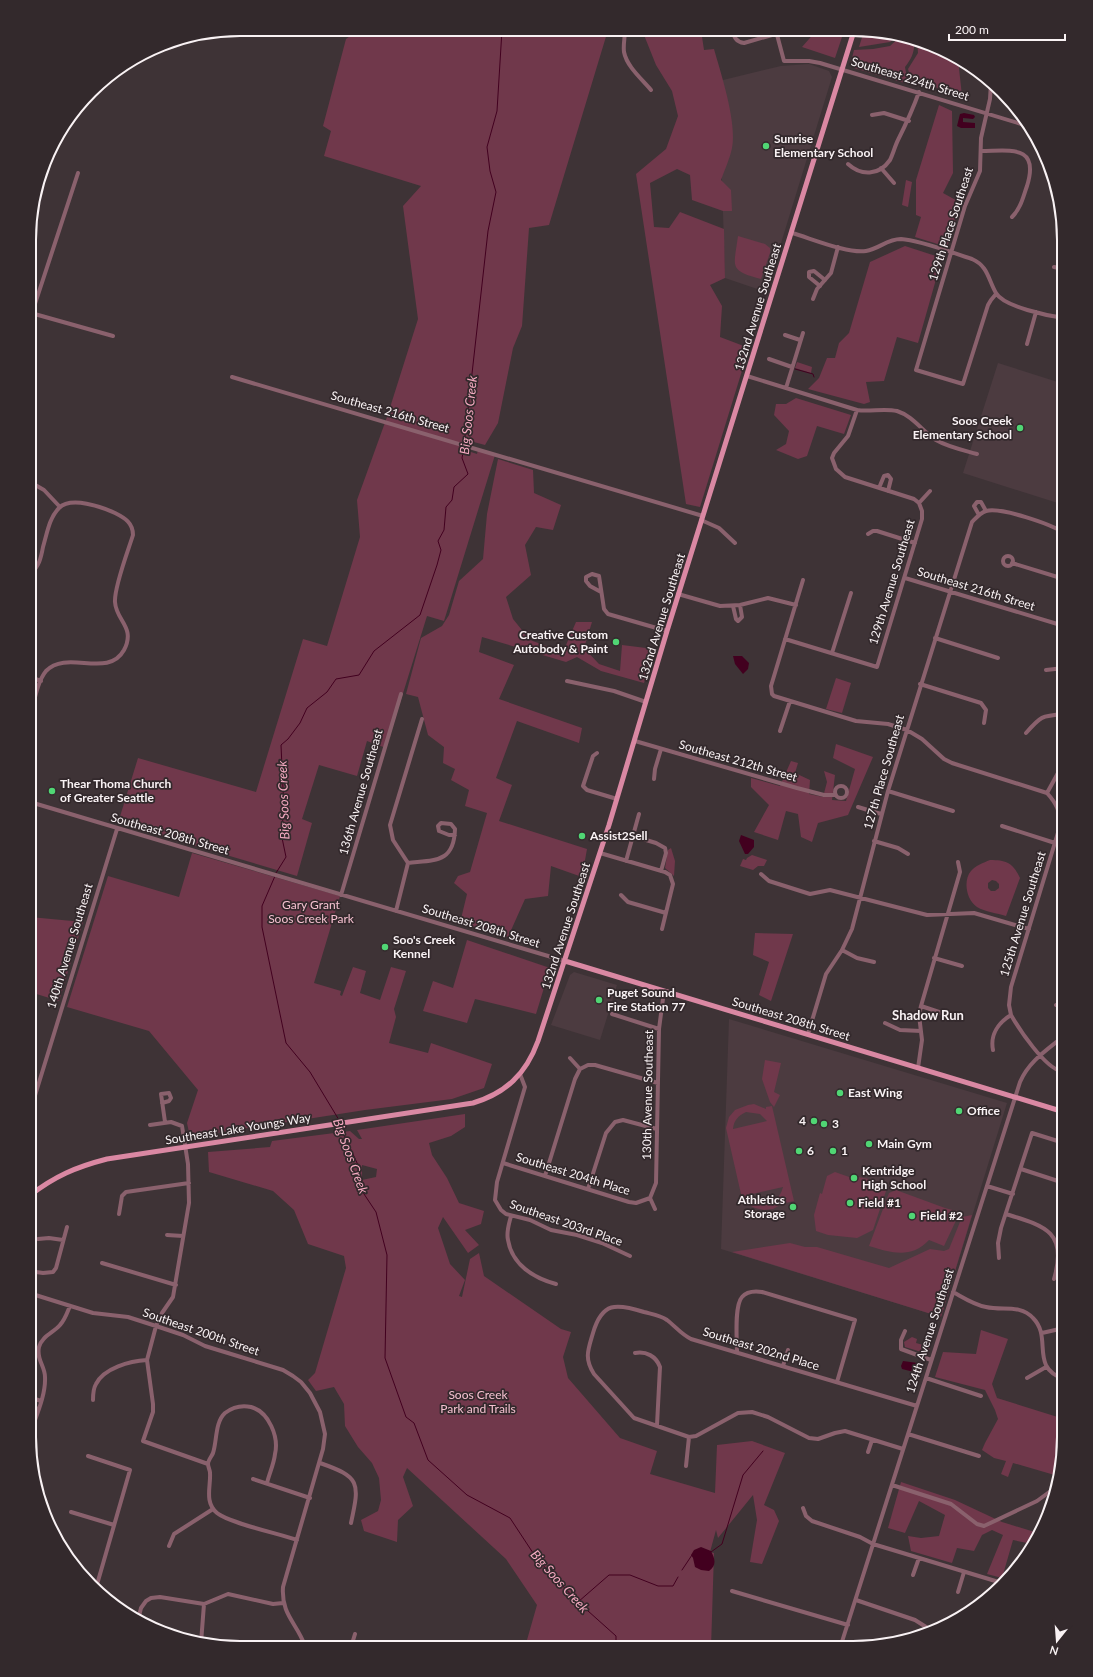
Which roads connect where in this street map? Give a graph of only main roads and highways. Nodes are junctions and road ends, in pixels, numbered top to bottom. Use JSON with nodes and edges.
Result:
{"nodes":[{"id":1,"x":853,"y":36,"type":"edge"},
{"id":2,"x":565,"y":962,"type":"junction"},
{"id":3,"x":520,"y":1074,"type":"joint"},
{"id":4,"x":1057,"y":1110,"type":"edge"},
{"id":5,"x":36,"y":1191,"type":"edge"}],
"edges":[{"from":1,"to":2,"type":"main road","name":"132nd Avenue Southeast"},
{"from":2,"to":3,"type":"main road","name":"132nd Avenue Southeast"},
{"from":2,"to":4,"type":"main road","name":"Southeast 208th Street"},
{"from":3,"to":5,"type":"main road","name":"Southeast Lake Youngs Way"}]}
